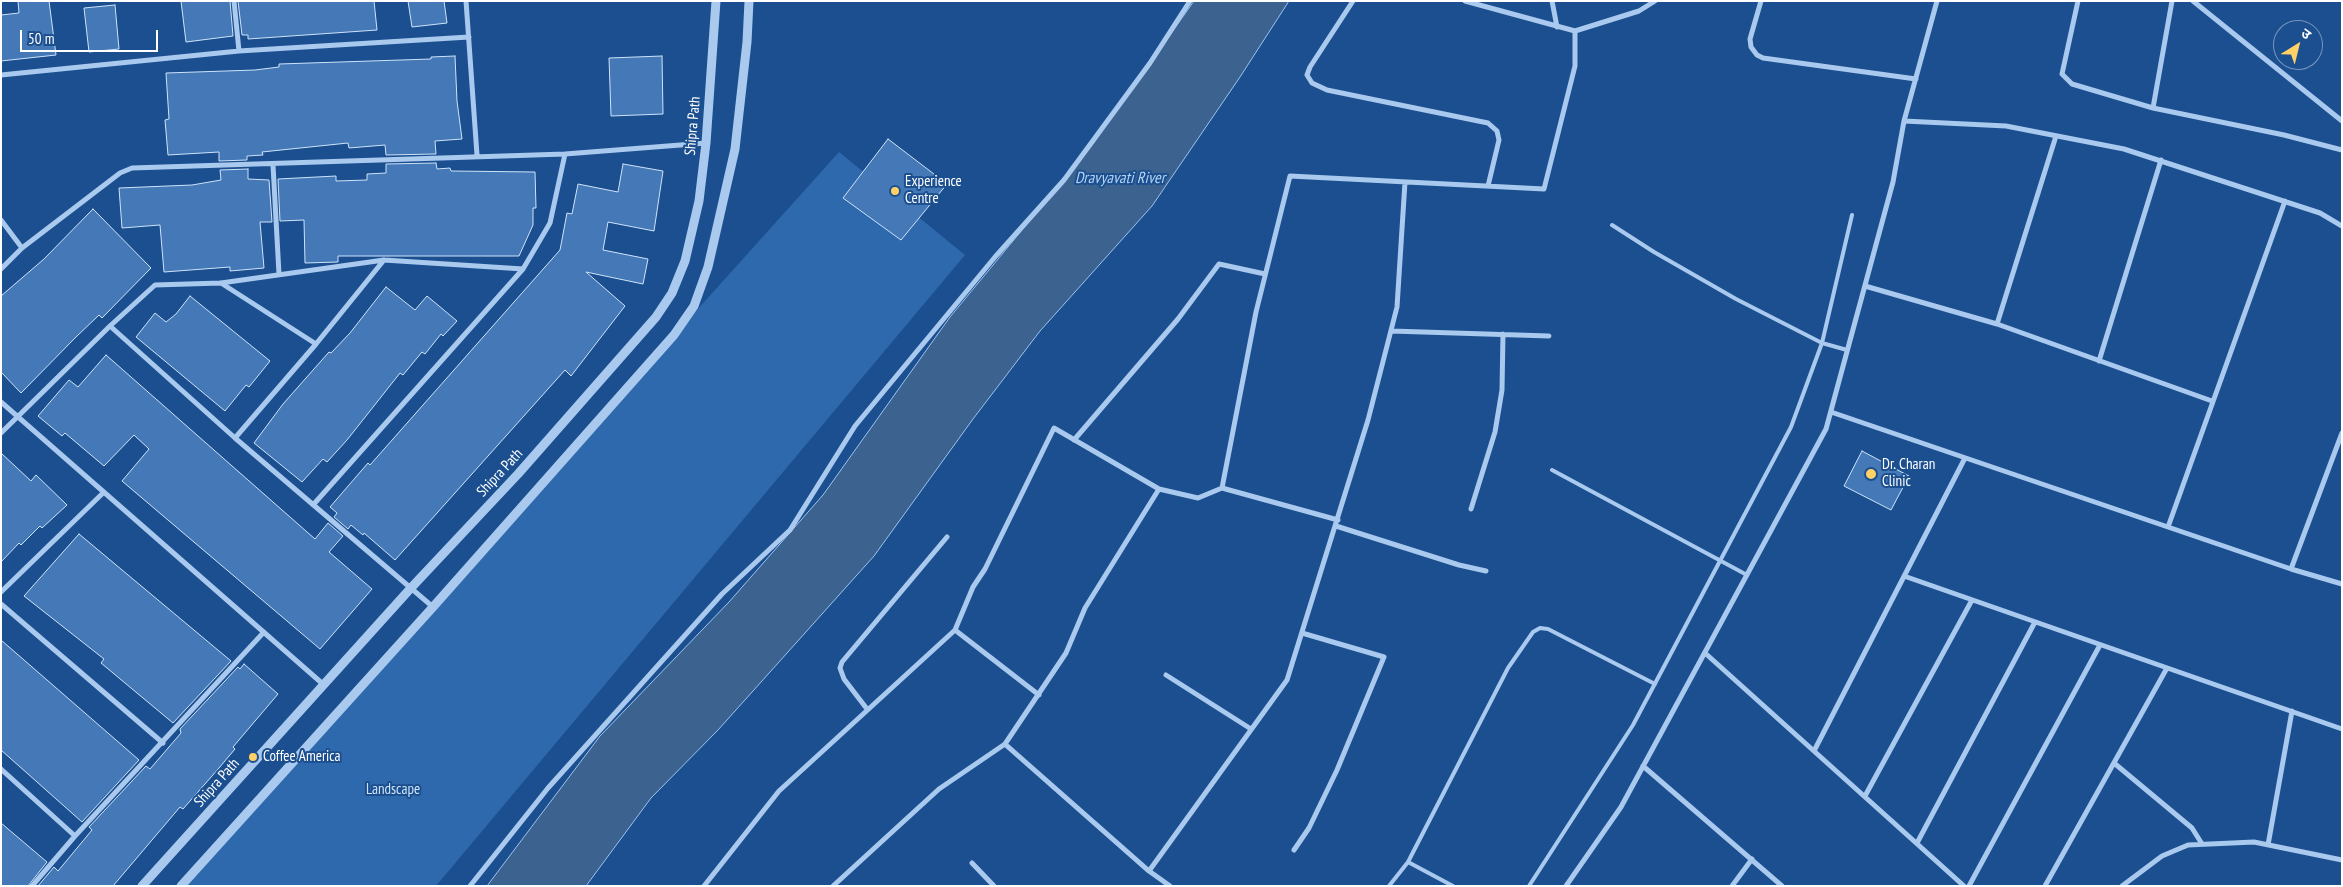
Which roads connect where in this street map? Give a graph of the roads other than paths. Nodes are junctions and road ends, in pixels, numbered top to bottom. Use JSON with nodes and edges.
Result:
{"nodes":[{"id":1,"x":234,"y":1,"type":"edge"},
{"id":2,"x":466,"y":1,"type":"edge"},
{"id":3,"x":716,"y":1,"type":"edge"},
{"id":4,"x":749,"y":1,"type":"edge"},
{"id":5,"x":1190,"y":1,"type":"edge"},
{"id":6,"x":1353,"y":1,"type":"edge"},
{"id":7,"x":1465,"y":1,"type":"edge"},
{"id":8,"x":1552,"y":1,"type":"edge"},
{"id":9,"x":1655,"y":1,"type":"edge"},
{"id":10,"x":1761,"y":1,"type":"edge"},
{"id":11,"x":1938,"y":1,"type":"edge"},
{"id":12,"x":2078,"y":1,"type":"edge"},
{"id":13,"x":2172,"y":1,"type":"edge"},
{"id":14,"x":2192,"y":1,"type":"edge"},
{"id":15,"x":1558,"y":27,"type":"junction"},
{"id":16,"x":1575,"y":31,"type":"junction"},
{"id":17,"x":469,"y":37,"type":"junction"},
{"id":18,"x":239,"y":50,"type":"junction"},
{"id":19,"x":1,"y":75,"type":"edge"},
{"id":20,"x":1916,"y":79,"type":"junction"},
{"id":21,"x":2153,"y":108,"type":"junction"},
{"id":22,"x":1904,"y":121,"type":"junction"},
{"id":23,"x":2342,"y":121,"type":"edge"},
{"id":24,"x":2056,"y":136,"type":"junction"},
{"id":25,"x":706,"y":143,"type":"junction"},
{"id":26,"x":2342,"y":150,"type":"edge"},
{"id":27,"x":565,"y":154,"type":"junction"},
{"id":28,"x":477,"y":155,"type":"junction"},
{"id":29,"x":2161,"y":160,"type":"junction"},
{"id":30,"x":274,"y":165,"type":"junction"},
{"id":31,"x":1405,"y":182,"type":"junction"},
{"id":32,"x":1488,"y":186,"type":"junction"},
{"id":33,"x":2284,"y":201,"type":"junction"},
{"id":34,"x":1852,"y":215,"type":"dead end"},
{"id":35,"x":1,"y":220,"type":"edge"},
{"id":36,"x":1612,"y":225,"type":"dead end"},
{"id":37,"x":2342,"y":226,"type":"edge"},
{"id":38,"x":22,"y":248,"type":"junction"},
{"id":39,"x":384,"y":260,"type":"junction"},
{"id":40,"x":1,"y":269,"type":"edge"},
{"id":41,"x":523,"y":269,"type":"junction"},
{"id":42,"x":279,"y":274,"type":"junction"},
{"id":43,"x":1265,"y":274,"type":"junction"},
{"id":44,"x":221,"y":283,"type":"junction"},
{"id":45,"x":1865,"y":286,"type":"junction"},
{"id":46,"x":1997,"y":324,"type":"junction"},
{"id":47,"x":110,"y":326,"type":"junction"},
{"id":48,"x":1391,"y":331,"type":"junction"},
{"id":49,"x":1504,"y":334,"type":"junction"},
{"id":50,"x":1549,"y":336,"type":"dead end"},
{"id":51,"x":316,"y":344,"type":"junction"},
{"id":52,"x":1822,"y":344,"type":"junction"},
{"id":53,"x":1848,"y":350,"type":"junction"},
{"id":54,"x":2099,"y":361,"type":"junction"},
{"id":55,"x":2212,"y":401,"type":"junction"},
{"id":56,"x":1,"y":402,"type":"edge"},
{"id":57,"x":1831,"y":412,"type":"junction"},
{"id":58,"x":18,"y":417,"type":"junction"},
{"id":59,"x":1,"y":433,"type":"edge"},
{"id":60,"x":2342,"y":433,"type":"edge"},
{"id":61,"x":235,"y":438,"type":"junction"},
{"id":62,"x":1074,"y":440,"type":"junction"},
{"id":63,"x":2339,"y":450,"type":"edge"},
{"id":64,"x":1965,"y":458,"type":"junction"},
{"id":65,"x":1552,"y":470,"type":"dead end"},
{"id":66,"x":1222,"y":488,"type":"junction"},
{"id":67,"x":1160,"y":489,"type":"junction"},
{"id":68,"x":104,"y":492,"type":"junction"},
{"id":69,"x":313,"y":505,"type":"junction"},
{"id":70,"x":1471,"y":509,"type":"dead end"},
{"id":71,"x":1338,"y":520,"type":"junction"},
{"id":72,"x":1336,"y":526,"type":"junction"},
{"id":73,"x":2168,"y":527,"type":"junction"},
{"id":74,"x":947,"y":536,"type":"dead end"},
{"id":75,"x":1721,"y":560,"type":"junction"},
{"id":76,"x":2291,"y":569,"type":"junction"},
{"id":77,"x":1486,"y":571,"type":"dead end"},
{"id":78,"x":1747,"y":575,"type":"junction"},
{"id":79,"x":1904,"y":576,"type":"junction"},
{"id":80,"x":2342,"y":584,"type":"edge"},
{"id":81,"x":410,"y":589,"type":"junction"},
{"id":82,"x":1,"y":592,"type":"edge"},
{"id":83,"x":1972,"y":600,"type":"junction"},
{"id":84,"x":1,"y":604,"type":"edge"},
{"id":85,"x":433,"y":607,"type":"junction"},
{"id":86,"x":2035,"y":622,"type":"junction"},
{"id":87,"x":955,"y":630,"type":"junction"},
{"id":88,"x":264,"y":632,"type":"junction"},
{"id":89,"x":1302,"y":633,"type":"junction"},
{"id":90,"x":2100,"y":645,"type":"junction"},
{"id":91,"x":1705,"y":653,"type":"junction"},
{"id":92,"x":2167,"y":668,"type":"junction"},
{"id":93,"x":1166,"y":675,"type":"dead end"},
{"id":94,"x":1655,"y":684,"type":"junction"},
{"id":95,"x":324,"y":685,"type":"junction"},
{"id":96,"x":1039,"y":695,"type":"junction"},
{"id":97,"x":867,"y":709,"type":"junction"},
{"id":98,"x":2292,"y":711,"type":"junction"},
{"id":99,"x":1252,"y":729,"type":"junction"},
{"id":100,"x":2342,"y":729,"type":"edge"},
{"id":101,"x":162,"y":743,"type":"junction"},
{"id":102,"x":1005,"y":744,"type":"junction"},
{"id":103,"x":1814,"y":751,"type":"junction"},
{"id":104,"x":2114,"y":763,"type":"junction"},
{"id":105,"x":1643,"y":766,"type":"junction"},
{"id":106,"x":1,"y":770,"type":"edge"},
{"id":107,"x":1865,"y":796,"type":"junction"},
{"id":108,"x":75,"y":836,"type":"junction"},
{"id":109,"x":1917,"y":843,"type":"junction"},
{"id":110,"x":2202,"y":844,"type":"junction"},
{"id":111,"x":2268,"y":845,"type":"junction"},
{"id":112,"x":1294,"y":850,"type":"dead end"},
{"id":113,"x":1752,"y":859,"type":"junction"},
{"id":114,"x":2342,"y":860,"type":"edge"},
{"id":115,"x":1408,"y":862,"type":"junction"},
{"id":116,"x":972,"y":863,"type":"dead end"},
{"id":117,"x":1149,"y":871,"type":"junction"},
{"id":118,"x":32,"y":886,"type":"edge"},
{"id":119,"x":142,"y":886,"type":"edge"},
{"id":120,"x":181,"y":886,"type":"edge"},
{"id":121,"x":470,"y":886,"type":"edge"},
{"id":122,"x":704,"y":886,"type":"edge"},
{"id":123,"x":833,"y":886,"type":"edge"},
{"id":124,"x":994,"y":886,"type":"edge"},
{"id":125,"x":1170,"y":886,"type":"edge"},
{"id":126,"x":1389,"y":886,"type":"edge"},
{"id":127,"x":1453,"y":886,"type":"edge"},
{"id":128,"x":1529,"y":886,"type":"edge"},
{"id":129,"x":1566,"y":886,"type":"edge"},
{"id":130,"x":1732,"y":886,"type":"edge"},
{"id":131,"x":1782,"y":886,"type":"edge"},
{"id":132,"x":1964,"y":886,"type":"edge"},
{"id":133,"x":1969,"y":886,"type":"edge"},
{"id":134,"x":2045,"y":886,"type":"edge"},
{"id":135,"x":2122,"y":886,"type":"edge"}],
"edges":[{"from":1,"to":18,"type":"street"},
{"from":2,"to":17,"type":"street"},
{"from":3,"to":25,"type":"street","name":"Shipra Path"},
{"from":4,"to":85,"type":"street"},
{"from":5,"to":121,"type":"street"},
{"from":6,"to":32,"type":"street"},
{"from":7,"to":15,"type":"street"},
{"from":8,"to":15,"type":"street"},
{"from":9,"to":16,"type":"street"},
{"from":10,"to":20,"type":"street"},
{"from":11,"to":20,"type":"street"},
{"from":12,"to":21,"type":"street"},
{"from":13,"to":21,"type":"street"},
{"from":14,"to":23,"type":"street"},
{"from":15,"to":16,"type":"street"},
{"from":16,"to":32,"type":"street"},
{"from":17,"to":18,"type":"street"},
{"from":17,"to":28,"type":"street"},
{"from":18,"to":19,"type":"street"},
{"from":20,"to":22,"type":"street"},
{"from":21,"to":26,"type":"street"},
{"from":22,"to":24,"type":"street"},
{"from":22,"to":45,"type":"street"},
{"from":24,"to":29,"type":"street"},
{"from":24,"to":46,"type":"street"},
{"from":25,"to":27,"type":"street"},
{"from":25,"to":81,"type":"street","name":"Shipra Path"},
{"from":27,"to":28,"type":"street"},
{"from":27,"to":41,"type":"street"},
{"from":28,"to":30,"type":"street"},
{"from":29,"to":33,"type":"street"},
{"from":29,"to":54,"type":"street"},
{"from":30,"to":38,"type":"street"},
{"from":30,"to":42,"type":"street"},
{"from":31,"to":32,"type":"street"},
{"from":31,"to":43,"type":"street"},
{"from":31,"to":48,"type":"street"},
{"from":33,"to":37,"type":"street"},
{"from":33,"to":55,"type":"street"},
{"from":34,"to":52,"type":"lane"},
{"from":35,"to":38,"type":"street"},
{"from":36,"to":52,"type":"lane"},
{"from":38,"to":40,"type":"street"},
{"from":39,"to":41,"type":"street"},
{"from":39,"to":42,"type":"street"},
{"from":39,"to":51,"type":"street"},
{"from":41,"to":69,"type":"street"},
{"from":42,"to":44,"type":"street"},
{"from":43,"to":62,"type":"street"},
{"from":43,"to":66,"type":"street"},
{"from":44,"to":47,"type":"street"},
{"from":44,"to":51,"type":"street"},
{"from":45,"to":46,"type":"street"},
{"from":45,"to":53,"type":"street"},
{"from":46,"to":54,"type":"street"},
{"from":47,"to":58,"type":"street"},
{"from":47,"to":61,"type":"street"},
{"from":48,"to":49,"type":"street"},
{"from":48,"to":71,"type":"street"},
{"from":49,"to":50,"type":"street"},
{"from":49,"to":70,"type":"street"},
{"from":51,"to":61,"type":"street"},
{"from":52,"to":53,"type":"lane"},
{"from":52,"to":75,"type":"lane"},
{"from":53,"to":57,"type":"street"},
{"from":54,"to":55,"type":"street"},
{"from":55,"to":73,"type":"street"},
{"from":56,"to":58,"type":"street"},
{"from":57,"to":64,"type":"street"},
{"from":57,"to":78,"type":"street"},
{"from":58,"to":59,"type":"street"},
{"from":58,"to":68,"type":"street"},
{"from":60,"to":63,"type":"street"},
{"from":61,"to":69,"type":"street"},
{"from":62,"to":67,"type":"street"},
{"from":62,"to":87,"type":"street"},
{"from":63,"to":76,"type":"street"},
{"from":64,"to":73,"type":"street"},
{"from":64,"to":79,"type":"street"},
{"from":65,"to":75,"type":"lane"},
{"from":66,"to":67,"type":"street"},
{"from":66,"to":71,"type":"street"},
{"from":67,"to":96,"type":"street"},
{"from":68,"to":82,"type":"street"},
{"from":68,"to":88,"type":"street"},
{"from":69,"to":81,"type":"street"},
{"from":71,"to":72,"type":"street"},
{"from":72,"to":77,"type":"street"},
{"from":72,"to":89,"type":"street"},
{"from":73,"to":76,"type":"street"},
{"from":74,"to":97,"type":"street"},
{"from":75,"to":78,"type":"lane"},
{"from":75,"to":94,"type":"lane"},
{"from":76,"to":80,"type":"street"},
{"from":78,"to":91,"type":"street"},
{"from":79,"to":83,"type":"street"},
{"from":79,"to":103,"type":"street"},
{"from":81,"to":85,"type":"street"},
{"from":81,"to":95,"type":"street","name":"Shipra Path"},
{"from":83,"to":86,"type":"street"},
{"from":83,"to":107,"type":"street"},
{"from":84,"to":101,"type":"street"},
{"from":85,"to":120,"type":"street"},
{"from":86,"to":90,"type":"street"},
{"from":86,"to":109,"type":"street"},
{"from":87,"to":96,"type":"street"},
{"from":87,"to":97,"type":"street"},
{"from":88,"to":95,"type":"street"},
{"from":88,"to":101,"type":"street"},
{"from":89,"to":99,"type":"street"},
{"from":89,"to":112,"type":"street"},
{"from":90,"to":92,"type":"street"},
{"from":90,"to":133,"type":"street"},
{"from":91,"to":103,"type":"street"},
{"from":91,"to":105,"type":"street"},
{"from":92,"to":98,"type":"street"},
{"from":92,"to":104,"type":"street"},
{"from":93,"to":99,"type":"street"},
{"from":94,"to":115,"type":"lane"},
{"from":94,"to":128,"type":"lane"},
{"from":95,"to":119,"type":"street","name":"Shipra Path"},
{"from":96,"to":102,"type":"street"},
{"from":97,"to":122,"type":"street"},
{"from":98,"to":100,"type":"street"},
{"from":98,"to":111,"type":"street"},
{"from":99,"to":117,"type":"street"},
{"from":101,"to":108,"type":"street"},
{"from":102,"to":117,"type":"street"},
{"from":102,"to":123,"type":"street"},
{"from":103,"to":107,"type":"street"},
{"from":104,"to":110,"type":"street"},
{"from":104,"to":134,"type":"street"},
{"from":105,"to":113,"type":"street"},
{"from":105,"to":129,"type":"street"},
{"from":106,"to":108,"type":"street"},
{"from":107,"to":109,"type":"street"},
{"from":108,"to":118,"type":"street"},
{"from":109,"to":132,"type":"street"},
{"from":110,"to":111,"type":"street"},
{"from":110,"to":135,"type":"street"},
{"from":111,"to":114,"type":"street"},
{"from":113,"to":130,"type":"street"},
{"from":113,"to":131,"type":"street"},
{"from":115,"to":126,"type":"lane"},
{"from":115,"to":127,"type":"lane"},
{"from":116,"to":124,"type":"street"},
{"from":117,"to":125,"type":"street"}]}
